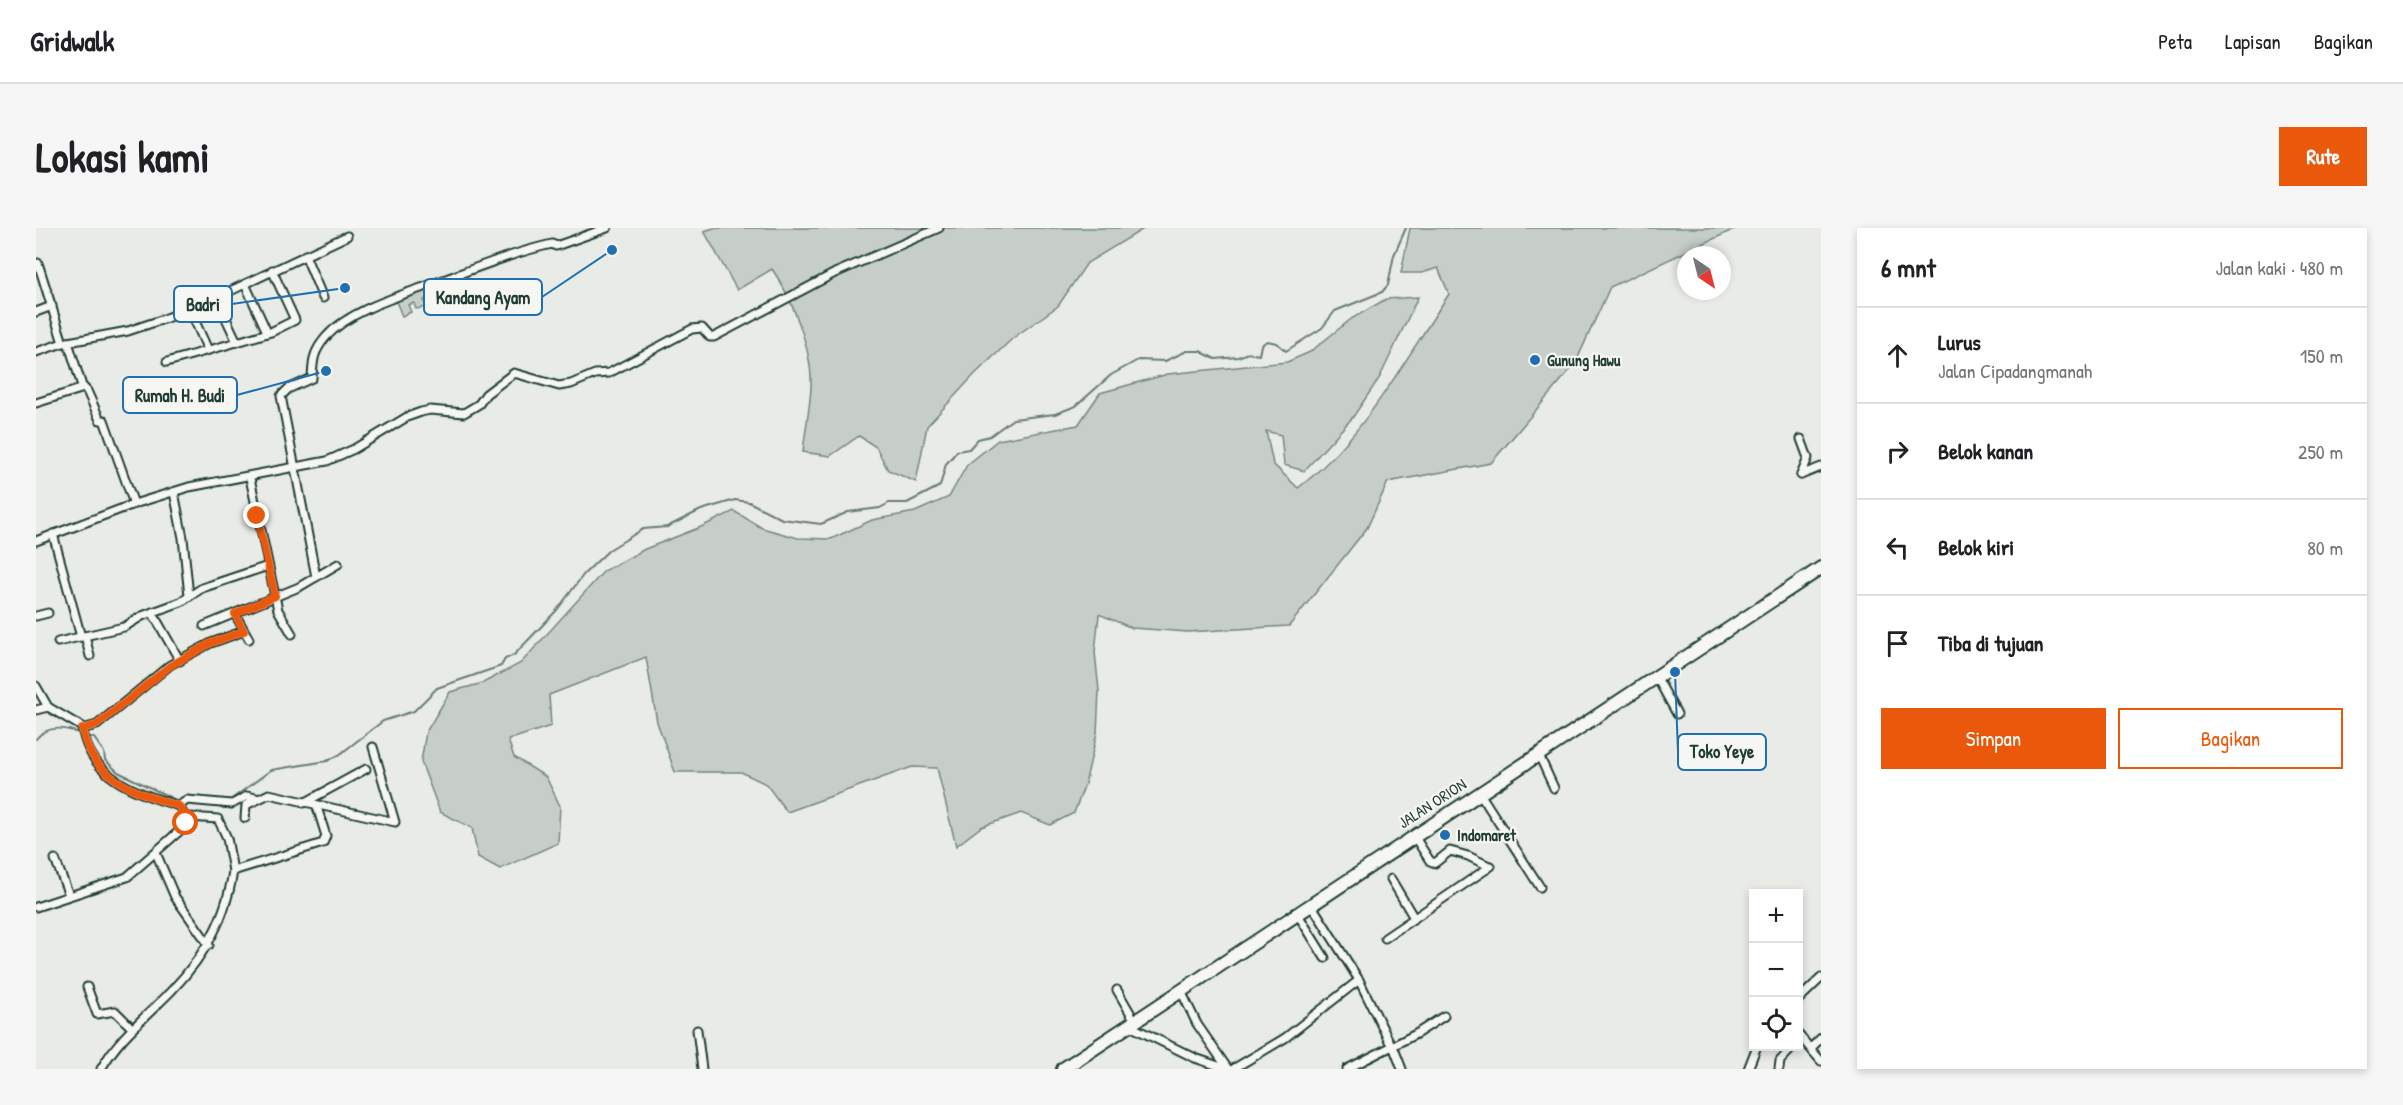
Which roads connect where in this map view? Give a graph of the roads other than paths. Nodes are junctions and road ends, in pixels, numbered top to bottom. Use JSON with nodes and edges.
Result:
{"nodes":[{"id":1,"x":608,"y":228,"type":"edge"},
{"id":2,"x":939,"y":228,"type":"edge"},
{"id":3,"x":347,"y":236,"type":"dead end"},
{"id":4,"x":305,"y":255,"type":"junction"},
{"id":5,"x":38,"y":263,"type":"dead end"},
{"id":6,"x":272,"y":270,"type":"junction"},
{"id":7,"x":245,"y":284,"type":"junction"},
{"id":8,"x":216,"y":297,"type":"junction"},
{"id":9,"x":323,"y":298,"type":"dead end"},
{"id":10,"x":52,"y":306,"type":"junction"},
{"id":11,"x":189,"y":308,"type":"junction"},
{"id":12,"x":36,"y":312,"type":"edge"},
{"id":13,"x":267,"y":332,"type":"junction"},
{"id":14,"x":237,"y":342,"type":"junction"},
{"id":15,"x":66,"y":343,"type":"junction"},
{"id":16,"x":208,"y":350,"type":"junction"},
{"id":17,"x":36,"y":352,"type":"edge"},
{"id":18,"x":167,"y":362,"type":"dead end"},
{"id":19,"x":84,"y":388,"type":"junction"},
{"id":20,"x":36,"y":403,"type":"edge"},
{"id":21,"x":1801,"y":439,"type":"dead end"},
{"id":22,"x":1821,"y":467,"type":"edge"},
{"id":23,"x":296,"y":469,"type":"junction"},
{"id":24,"x":250,"y":477,"type":"junction"},
{"id":25,"x":174,"y":492,"type":"junction"},
{"id":26,"x":134,"y":504,"type":"junction"},
{"id":27,"x":53,"y":534,"type":"junction"},
{"id":28,"x":36,"y":541,"type":"edge"},
{"id":29,"x":338,"y":564,"type":"dead end"},
{"id":30,"x":268,"y":566,"type":"junction"},
{"id":31,"x":1821,"y":568,"type":"edge"},
{"id":32,"x":316,"y":577,"type":"junction"},
{"id":33,"x":189,"y":596,"type":"junction"},
{"id":34,"x":275,"y":596,"type":"junction"},
{"id":35,"x":152,"y":612,"type":"junction"},
{"id":36,"x":48,"y":613,"type":"dead end"},
{"id":37,"x":235,"y":614,"type":"junction"},
{"id":38,"x":36,"y":616,"type":"edge"},
{"id":39,"x":204,"y":626,"type":"dead end"},
{"id":40,"x":244,"y":631,"type":"junction"},
{"id":41,"x":292,"y":634,"type":"dead end"},
{"id":42,"x":83,"y":637,"type":"junction"},
{"id":43,"x":249,"y":639,"type":"dead end"},
{"id":44,"x":58,"y":642,"type":"dead end"},
{"id":45,"x":90,"y":656,"type":"dead end"},
{"id":46,"x":180,"y":661,"type":"junction"},
{"id":47,"x":1656,"y":676,"type":"junction"},
{"id":48,"x":36,"y":686,"type":"edge"},
{"id":49,"x":48,"y":706,"type":"junction"},
{"id":50,"x":36,"y":710,"type":"edge"},
{"id":51,"x":1677,"y":714,"type":"dead end"},
{"id":52,"x":83,"y":735,"type":"junction"},
{"id":53,"x":373,"y":747,"type":"dead end"},
{"id":54,"x":1538,"y":753,"type":"junction"},
{"id":55,"x":366,"y":769,"type":"dead end"},
{"id":56,"x":1554,"y":788,"type":"dead end"},
{"id":57,"x":1479,"y":792,"type":"junction"},
{"id":58,"x":256,"y":798,"type":"junction"},
{"id":59,"x":304,"y":803,"type":"junction"},
{"id":60,"x":179,"y":805,"type":"junction"},
{"id":61,"x":317,"y":807,"type":"junction"},
{"id":62,"x":245,"y":818,"type":"dead end"},
{"id":63,"x":186,"y":819,"type":"junction"},
{"id":64,"x":1414,"y":836,"type":"junction"},
{"id":65,"x":156,"y":853,"type":"junction"},
{"id":66,"x":55,"y":859,"type":"dead end"},
{"id":67,"x":233,"y":871,"type":"junction"},
{"id":68,"x":1391,"y":879,"type":"dead end"},
{"id":69,"x":1540,"y":887,"type":"dead end"},
{"id":70,"x":69,"y":895,"type":"junction"},
{"id":71,"x":1311,"y":904,"type":"junction"},
{"id":72,"x":36,"y":907,"type":"edge"},
{"id":73,"x":1297,"y":913,"type":"junction"},
{"id":74,"x":1414,"y":918,"type":"junction"},
{"id":75,"x":1385,"y":938,"type":"dead end"},
{"id":76,"x":209,"y":945,"type":"junction"},
{"id":77,"x":1325,"y":958,"type":"dead end"},
{"id":78,"x":1821,"y":978,"type":"edge"},
{"id":79,"x":1359,"y":980,"type":"junction"},
{"id":80,"x":87,"y":987,"type":"dead end"},
{"id":81,"x":1117,"y":990,"type":"dead end"},
{"id":82,"x":1181,"y":991,"type":"junction"},
{"id":83,"x":1801,"y":997,"type":"edge"},
{"id":84,"x":1444,"y":1016,"type":"dead end"},
{"id":85,"x":1131,"y":1023,"type":"junction"},
{"id":86,"x":132,"y":1028,"type":"junction"},
{"id":87,"x":697,"y":1030,"type":"dead end"},
{"id":88,"x":1821,"y":1038,"type":"edge"},
{"id":89,"x":1803,"y":1041,"type":"edge"},
{"id":90,"x":1392,"y":1047,"type":"junction"},
{"id":91,"x":1811,"y":1048,"type":"junction"},
{"id":92,"x":1755,"y":1051,"type":"edge"},
{"id":93,"x":1790,"y":1051,"type":"edge"},
{"id":94,"x":1821,"y":1061,"type":"edge"},
{"id":95,"x":1071,"y":1067,"type":"edge"},
{"id":96,"x":101,"y":1069,"type":"edge"},
{"id":97,"x":702,"y":1069,"type":"edge"},
{"id":98,"x":1227,"y":1069,"type":"edge"},
{"id":99,"x":1233,"y":1069,"type":"edge"},
{"id":100,"x":1347,"y":1069,"type":"edge"},
{"id":101,"x":1402,"y":1069,"type":"edge"},
{"id":102,"x":1748,"y":1069,"type":"edge"},
{"id":103,"x":1779,"y":1069,"type":"edge"}],
"edges":[{"from":1,"to":23,"type":"street"},
{"from":2,"to":23,"type":"street"},
{"from":3,"to":4,"type":"street"},
{"from":4,"to":6,"type":"street"},
{"from":4,"to":9,"type":"street"},
{"from":5,"to":10,"type":"street"},
{"from":6,"to":7,"type":"street"},
{"from":6,"to":13,"type":"street"},
{"from":7,"to":8,"type":"street"},
{"from":7,"to":13,"type":"street"},
{"from":8,"to":11,"type":"street"},
{"from":8,"to":14,"type":"street"},
{"from":10,"to":12,"type":"street"},
{"from":10,"to":15,"type":"street"},
{"from":11,"to":15,"type":"street"},
{"from":11,"to":16,"type":"street"},
{"from":13,"to":14,"type":"street"},
{"from":14,"to":16,"type":"street"},
{"from":15,"to":17,"type":"street"},
{"from":15,"to":19,"type":"street"},
{"from":16,"to":18,"type":"street"},
{"from":19,"to":20,"type":"street"},
{"from":19,"to":26,"type":"street"},
{"from":21,"to":22,"type":"street"},
{"from":23,"to":24,"type":"street"},
{"from":23,"to":32,"type":"street"},
{"from":24,"to":25,"type":"street"},
{"from":24,"to":30,"type":"street"},
{"from":25,"to":26,"type":"street"},
{"from":25,"to":33,"type":"street"},
{"from":26,"to":27,"type":"street"},
{"from":27,"to":28,"type":"street"},
{"from":27,"to":42,"type":"street"},
{"from":29,"to":32,"type":"street"},
{"from":30,"to":33,"type":"street"},
{"from":30,"to":34,"type":"street"},
{"from":31,"to":47,"type":"highway","name":"JALAN ORION"},
{"from":32,"to":34,"type":"street"},
{"from":33,"to":35,"type":"street"},
{"from":34,"to":37,"type":"street"},
{"from":34,"to":41,"type":"street"},
{"from":35,"to":42,"type":"street"},
{"from":35,"to":46,"type":"street"},
{"from":36,"to":38,"type":"street"},
{"from":37,"to":39,"type":"street"},
{"from":37,"to":40,"type":"street"},
{"from":40,"to":43,"type":"street"},
{"from":40,"to":46,"type":"street"},
{"from":42,"to":44,"type":"street"},
{"from":42,"to":45,"type":"street"},
{"from":46,"to":52,"type":"street"},
{"from":47,"to":51,"type":"street"},
{"from":47,"to":54,"type":"highway","name":"JALAN ORION"},
{"from":48,"to":49,"type":"street"},
{"from":49,"to":50,"type":"street"},
{"from":49,"to":52,"type":"street"},
{"from":52,"to":60,"type":"street"},
{"from":53,"to":61,"type":"street"},
{"from":54,"to":56,"type":"street"},
{"from":54,"to":57,"type":"highway","name":"JALAN ORION"},
{"from":55,"to":59,"type":"street"},
{"from":57,"to":64,"type":"highway","name":"JALAN ORION"},
{"from":57,"to":69,"type":"street"},
{"from":58,"to":59,"type":"street"},
{"from":58,"to":60,"type":"street"},
{"from":58,"to":62,"type":"street"},
{"from":59,"to":61,"type":"street"},
{"from":60,"to":63,"type":"street"},
{"from":61,"to":67,"type":"street"},
{"from":63,"to":65,"type":"street"},
{"from":63,"to":67,"type":"street"},
{"from":64,"to":71,"type":"highway","name":"JALAN ORION"},
{"from":64,"to":74,"type":"street"},
{"from":65,"to":70,"type":"street"},
{"from":65,"to":76,"type":"street"},
{"from":66,"to":70,"type":"street"},
{"from":67,"to":76,"type":"street"},
{"from":68,"to":74,"type":"street"},
{"from":70,"to":72,"type":"street"},
{"from":71,"to":73,"type":"highway","name":"JALAN ORION"},
{"from":71,"to":79,"type":"street"},
{"from":73,"to":77,"type":"street"},
{"from":73,"to":82,"type":"highway","name":"JALAN ORION"},
{"from":74,"to":75,"type":"street"},
{"from":76,"to":86,"type":"street"},
{"from":78,"to":83,"type":"street"},
{"from":79,"to":90,"type":"street"},
{"from":79,"to":99,"type":"street"},
{"from":80,"to":86,"type":"street"},
{"from":81,"to":85,"type":"street"},
{"from":82,"to":85,"type":"highway","name":"JALAN ORION"},
{"from":82,"to":98,"type":"street"},
{"from":84,"to":90,"type":"street"},
{"from":85,"to":95,"type":"highway","name":"JALAN ORION"},
{"from":85,"to":98,"type":"street"},
{"from":86,"to":96,"type":"street"},
{"from":87,"to":97,"type":"street"},
{"from":88,"to":91,"type":"street"},
{"from":89,"to":91,"type":"street"},
{"from":90,"to":100,"type":"street"},
{"from":90,"to":101,"type":"street"},
{"from":91,"to":94,"type":"street"},
{"from":92,"to":102,"type":"street"},
{"from":93,"to":103,"type":"street"}]}
